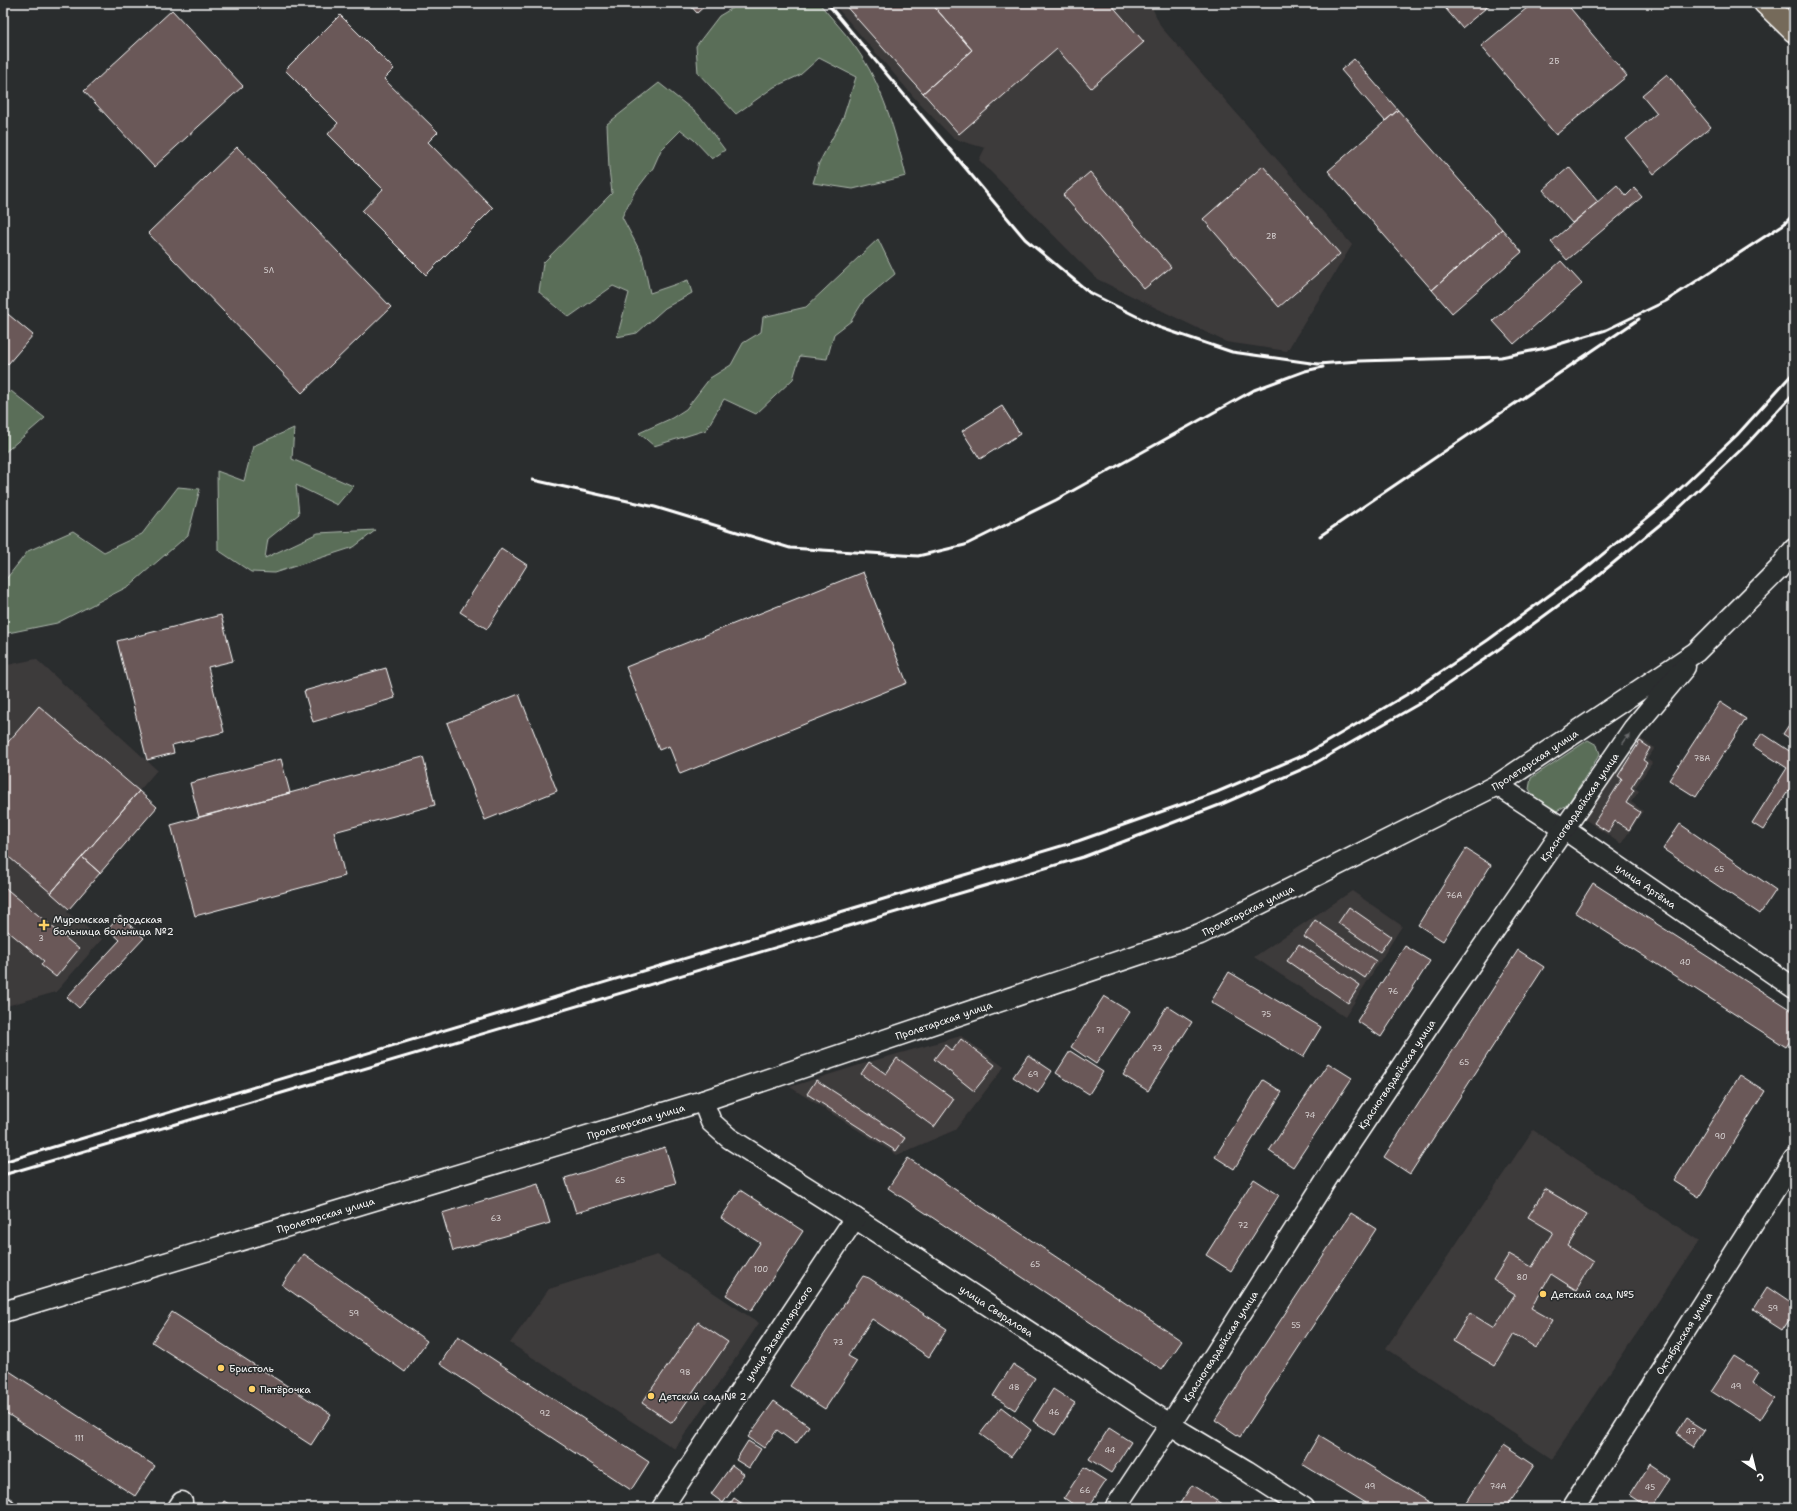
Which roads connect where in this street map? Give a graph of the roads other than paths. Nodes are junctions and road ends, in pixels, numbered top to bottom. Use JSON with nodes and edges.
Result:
{"nodes":[{"id":1,"x":1765,"y":3,"type":"edge"},
{"id":2,"x":1794,"y":32,"type":"edge"},
{"id":3,"x":1794,"y":550,"type":"edge"},
{"id":4,"x":1696,"y":652,"type":"junction"},
{"id":5,"x":1497,"y":785,"type":"junction"},
{"id":6,"x":1564,"y":829,"type":"junction"},
{"id":7,"x":1794,"y":988,"type":"edge"},
{"id":8,"x":703,"y":1101,"type":"junction"},
{"id":9,"x":1794,"y":1159,"type":"edge"},
{"id":10,"x":855,"y":1218,"type":"junction"},
{"id":11,"x":3,"y":1312,"type":"edge"},
{"id":12,"x":1170,"y":1425,"type":"junction"},
{"id":13,"x":662,"y":1508,"type":"edge"},
{"id":14,"x":1115,"y":1508,"type":"edge"},
{"id":15,"x":1304,"y":1508,"type":"edge"},
{"id":16,"x":1573,"y":1508,"type":"edge"}],
"edges":[{"from":1,"to":2,"type":"main road"},
{"from":3,"to":4,"type":"street","name":"Пролетарская улица"},
{"from":4,"to":5,"type":"street","name":"Пролетарская улица"},
{"from":6,"to":4,"type":"street","name":"Красногвардейская улица","one_way":true},
{"from":5,"to":6,"type":"street","name":"улица Артёма"},
{"from":5,"to":8,"type":"street","name":"Пролетарская улица"},
{"from":6,"to":7,"type":"street","name":"улица Артёма"},
{"from":6,"to":12,"type":"street","name":"Красногвардейская улица"},
{"from":8,"to":10,"type":"street","name":"улица Свердлова"},
{"from":8,"to":11,"type":"street","name":"Пролетарская улица"},
{"from":9,"to":16,"type":"street","name":"Октябрьская улица"},
{"from":10,"to":12,"type":"street","name":"улица Свердлова"},
{"from":10,"to":13,"type":"street","name":"улица Экземплярского"},
{"from":12,"to":14,"type":"street","name":"Красногвардейская улица"},
{"from":12,"to":15,"type":"street","name":"улица Свердлова"}]}
